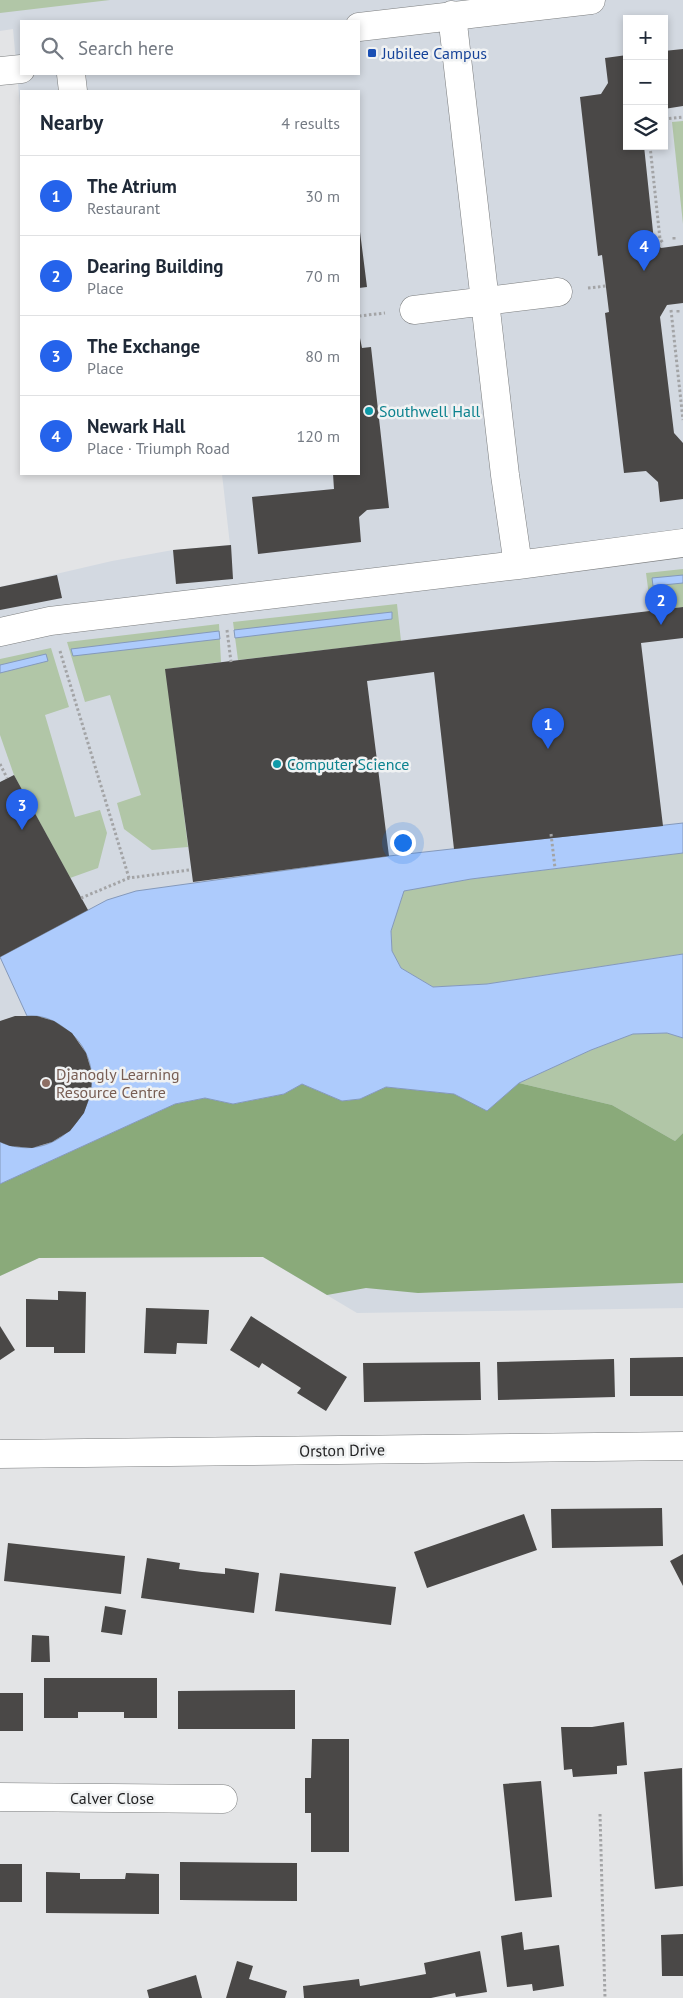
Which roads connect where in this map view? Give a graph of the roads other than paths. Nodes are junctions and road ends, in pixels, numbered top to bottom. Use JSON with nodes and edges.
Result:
{"nodes":[{"id":1,"x":591,"y":0,"type":"edge"},
{"id":2,"x":452,"y":15,"type":"junction"},
{"id":3,"x":360,"y":27,"type":"edge"},
{"id":4,"x":20,"y":69,"type":"edge"},
{"id":5,"x":0,"y":71,"type":"edge"},
{"id":6,"x":71,"y":75,"type":"edge"},
{"id":7,"x":73,"y":90,"type":"edge"},
{"id":8,"x":558,"y":292,"type":"dead end"},
{"id":9,"x":486,"y":300,"type":"junction"},
{"id":10,"x":414,"y":310,"type":"dead end"},
{"id":11,"x":683,"y":543,"type":"edge"},
{"id":12,"x":518,"y":565,"type":"junction"},
{"id":13,"x":0,"y":632,"type":"edge"},
{"id":14,"x":683,"y":1446,"type":"edge"},
{"id":15,"x":0,"y":1454,"type":"edge"},
{"id":16,"x":0,"y":1797,"type":"edge"},
{"id":17,"x":223,"y":1799,"type":"dead end"}],
"edges":[{"from":1,"to":2,"type":"street"},
{"from":2,"to":3,"type":"street"},
{"from":2,"to":9,"type":"street"},
{"from":4,"to":5,"type":"street"},
{"from":6,"to":7,"type":"street"},
{"from":8,"to":9,"type":"street"},
{"from":9,"to":10,"type":"street"},
{"from":9,"to":12,"type":"street"},
{"from":11,"to":12,"type":"street"},
{"from":12,"to":13,"type":"street"},
{"from":14,"to":15,"type":"street","name":"Orston Drive"},
{"from":16,"to":17,"type":"street","name":"Calver Close"}]}
